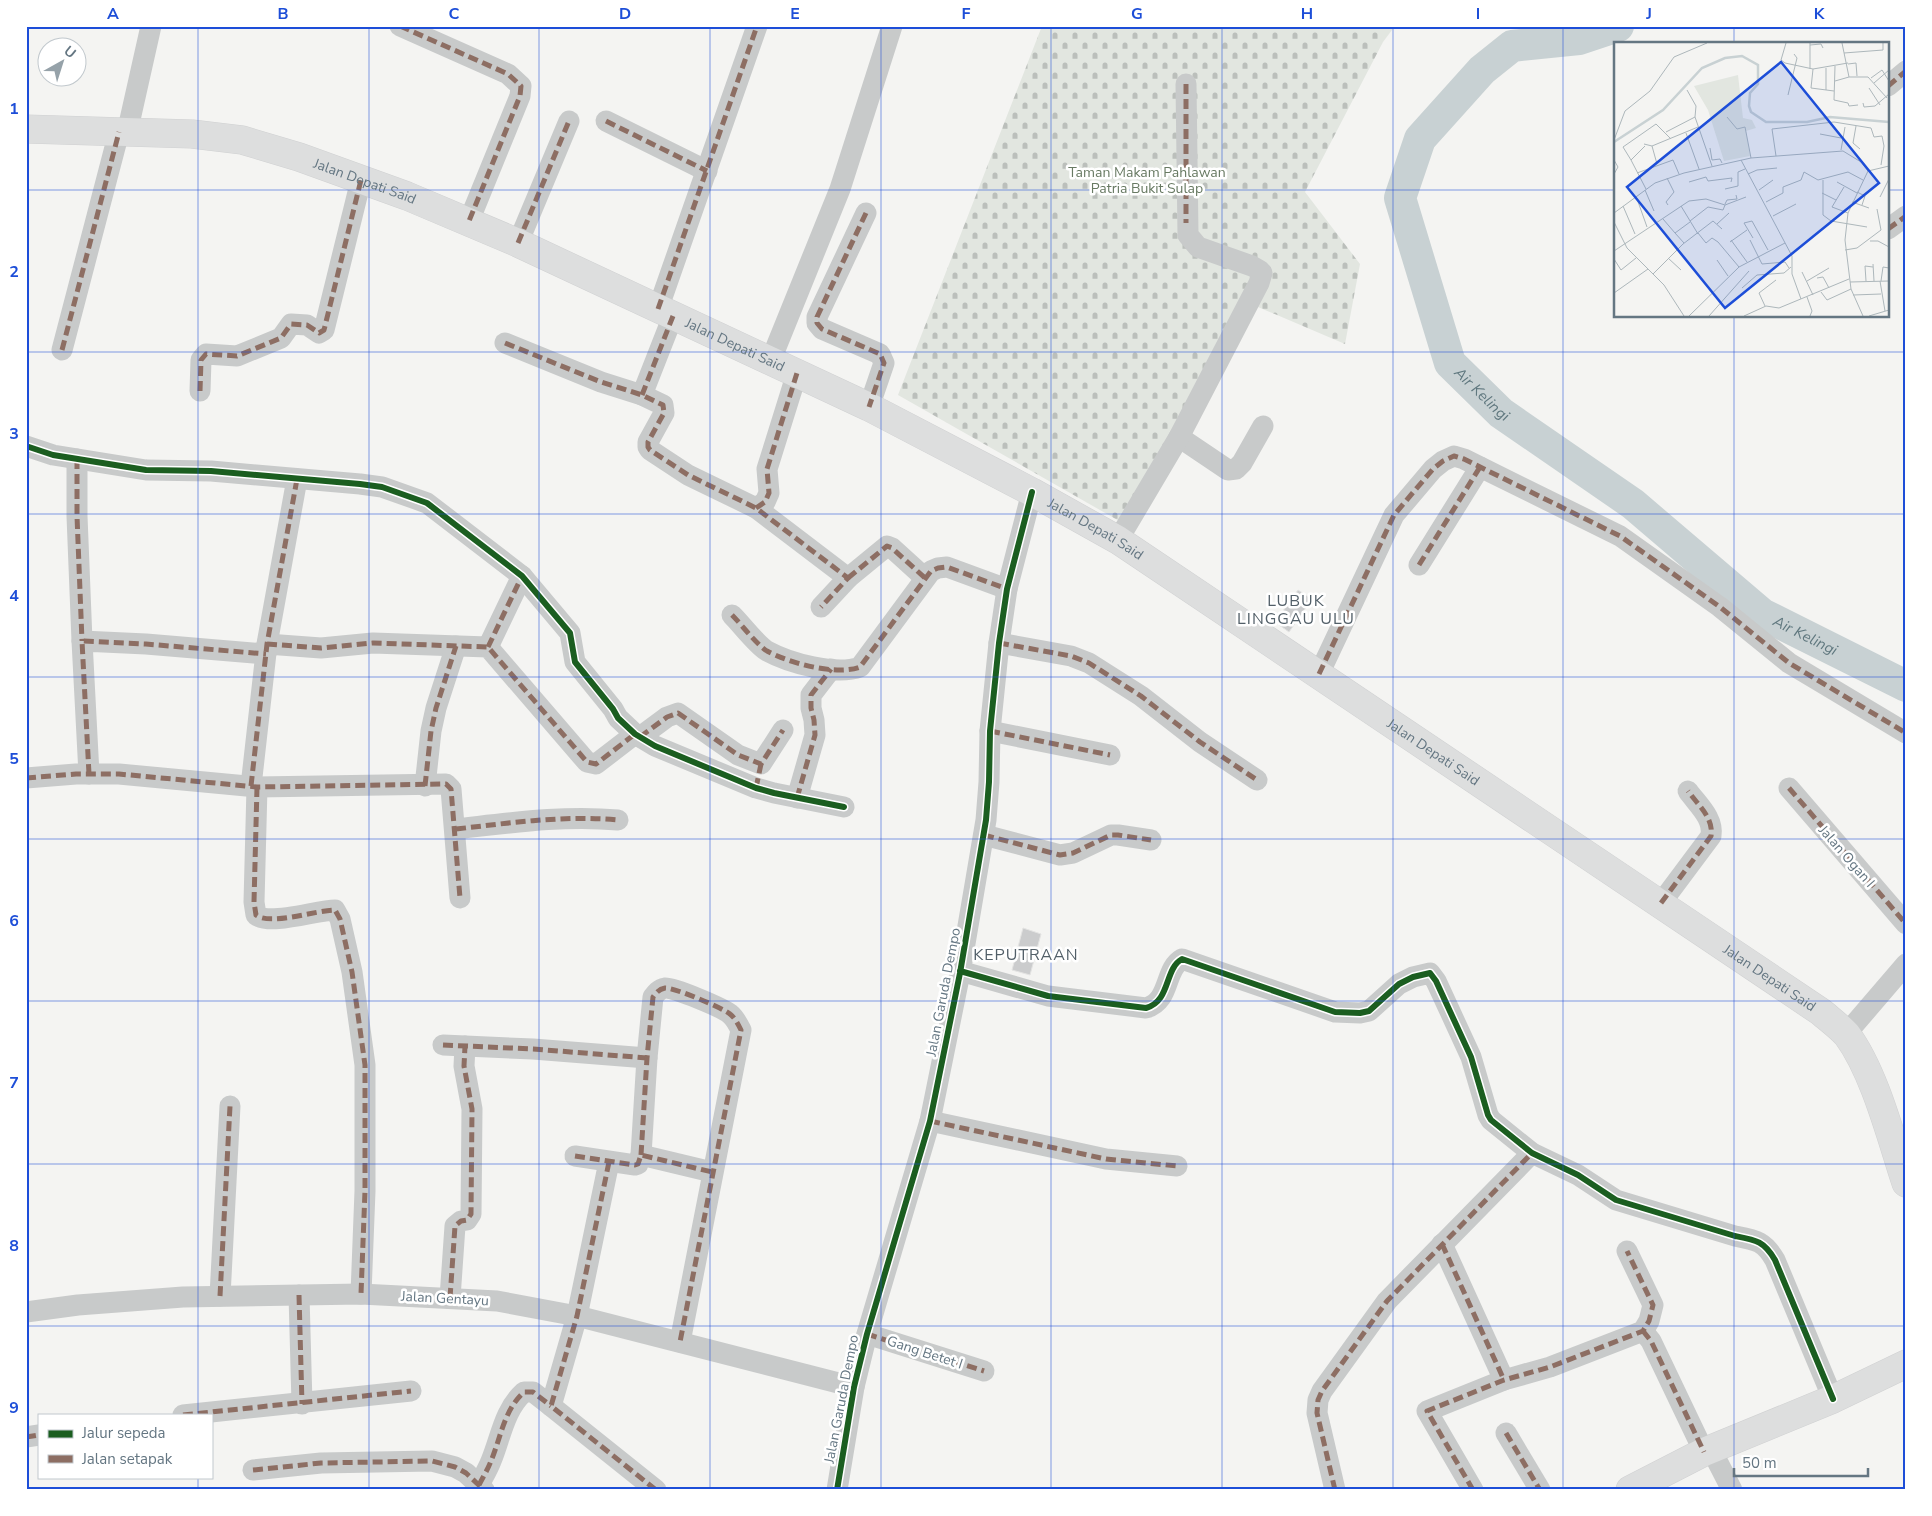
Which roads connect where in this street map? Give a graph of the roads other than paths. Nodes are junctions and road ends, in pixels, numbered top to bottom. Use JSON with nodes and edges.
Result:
{"nodes":[{"id":1,"x":151,"y":26,"type":"edge"},
{"id":2,"x":400,"y":26,"type":"edge"},
{"id":3,"x":758,"y":26,"type":"edge"},
{"id":4,"x":892,"y":26,"type":"edge"},
{"id":5,"x":1906,"y":71,"type":"edge"},
{"id":6,"x":1186,"y":84,"type":"dead end"},
{"id":7,"x":1890,"y":84,"type":"edge"},
{"id":8,"x":606,"y":121,"type":"dead end"},
{"id":9,"x":569,"y":122,"type":"dead end"},
{"id":10,"x":26,"y":129,"type":"edge"},
{"id":11,"x":123,"y":132,"type":"junction"},
{"id":12,"x":707,"y":171,"type":"junction"},
{"id":13,"x":361,"y":180,"type":"junction"},
{"id":14,"x":866,"y":213,"type":"dead end"},
{"id":15,"x":1906,"y":216,"type":"edge"},
{"id":16,"x":470,"y":221,"type":"junction"},
{"id":17,"x":1890,"y":228,"type":"edge"},
{"id":18,"x":518,"y":243,"type":"junction"},
{"id":19,"x":666,"y":313,"type":"junction"},
{"id":20,"x":504,"y":343,"type":"dead end"},
{"id":21,"x":62,"y":350,"type":"dead end"},
{"id":22,"x":770,"y":362,"type":"junction"},
{"id":23,"x":797,"y":373,"type":"junction"},
{"id":24,"x":200,"y":391,"type":"dead end"},
{"id":25,"x":642,"y":395,"type":"junction"},
{"id":26,"x":869,"y":407,"type":"junction"},
{"id":27,"x":1263,"y":426,"type":"dead end"},
{"id":28,"x":1180,"y":437,"type":"junction"},
{"id":29,"x":26,"y":446,"type":"edge"},
{"id":30,"x":77,"y":459,"type":"junction"},
{"id":31,"x":1480,"y":466,"type":"junction"},
{"id":32,"x":297,"y":479,"type":"junction"},
{"id":33,"x":1032,"y":492,"type":"junction"},
{"id":34,"x":756,"y":508,"type":"junction"},
{"id":35,"x":1118,"y":540,"type":"junction"},
{"id":36,"x":1419,"y":565,"type":"dead end"},
{"id":37,"x":522,"y":576,"type":"junction"},
{"id":38,"x":848,"y":578,"type":"junction"},
{"id":39,"x":926,"y":578,"type":"junction"},
{"id":40,"x":1007,"y":589,"type":"junction"},
{"id":41,"x":821,"y":606,"type":"dead end"},
{"id":42,"x":732,"y":615,"type":"dead end"},
{"id":43,"x":82,"y":641,"type":"junction"},
{"id":44,"x":999,"y":643,"type":"junction"},
{"id":45,"x":456,"y":646,"type":"junction"},
{"id":46,"x":488,"y":647,"type":"junction"},
{"id":47,"x":267,"y":649,"type":"junction"},
{"id":48,"x":831,"y":669,"type":"junction"},
{"id":49,"x":1319,"y":674,"type":"junction"},
{"id":50,"x":783,"y":730,"type":"dead end"},
{"id":51,"x":990,"y":731,"type":"junction"},
{"id":52,"x":1906,"y":733,"type":"edge"},
{"id":53,"x":637,"y":735,"type":"junction"},
{"id":54,"x":1110,"y":755,"type":"dead end"},
{"id":55,"x":761,"y":764,"type":"junction"},
{"id":56,"x":89,"y":774,"type":"junction"},
{"id":57,"x":26,"y":778,"type":"edge"},
{"id":58,"x":1257,"y":780,"type":"dead end"},
{"id":59,"x":425,"y":786,"type":"junction"},
{"id":60,"x":254,"y":787,"type":"junction"},
{"id":61,"x":756,"y":788,"type":"junction"},
{"id":62,"x":1789,"y":788,"type":"dead end"},
{"id":63,"x":1688,"y":791,"type":"dead end"},
{"id":64,"x":797,"y":798,"type":"junction"},
{"id":65,"x":844,"y":807,"type":"dead end"},
{"id":66,"x":618,"y":820,"type":"dead end"},
{"id":67,"x":456,"y":829,"type":"junction"},
{"id":68,"x":984,"y":835,"type":"junction"},
{"id":69,"x":1151,"y":840,"type":"dead end"},
{"id":70,"x":460,"y":898,"type":"dead end"},
{"id":71,"x":1661,"y":903,"type":"junction"},
{"id":72,"x":1906,"y":924,"type":"edge"},
{"id":73,"x":1906,"y":964,"type":"edge"},
{"id":74,"x":960,"y":971,"type":"junction"},
{"id":75,"x":1846,"y":1034,"type":"junction"},
{"id":76,"x":443,"y":1045,"type":"dead end"},
{"id":77,"x":465,"y":1046,"type":"junction"},
{"id":78,"x":647,"y":1058,"type":"junction"},
{"id":79,"x":230,"y":1106,"type":"dead end"},
{"id":80,"x":930,"y":1121,"type":"junction"},
{"id":81,"x":1532,"y":1153,"type":"junction"},
{"id":82,"x":642,"y":1155,"type":"junction"},
{"id":83,"x":575,"y":1156,"type":"dead end"},
{"id":84,"x":609,"y":1162,"type":"junction"},
{"id":85,"x":1177,"y":1166,"type":"dead end"},
{"id":86,"x":712,"y":1172,"type":"junction"},
{"id":87,"x":1906,"y":1183,"type":"edge"},
{"id":88,"x":1442,"y":1244,"type":"junction"},
{"id":89,"x":1627,"y":1251,"type":"dead end"},
{"id":90,"x":361,"y":1294,"type":"junction"},
{"id":91,"x":300,"y":1295,"type":"junction"},
{"id":92,"x":220,"y":1296,"type":"junction"},
{"id":93,"x":450,"y":1298,"type":"junction"},
{"id":94,"x":26,"y":1312,"type":"edge"},
{"id":95,"x":577,"y":1316,"type":"junction"},
{"id":96,"x":1644,"y":1331,"type":"junction"},
{"id":97,"x":867,"y":1334,"type":"junction"},
{"id":98,"x":680,"y":1342,"type":"junction"},
{"id":99,"x":1906,"y":1364,"type":"edge"},
{"id":100,"x":984,"y":1371,"type":"dead end"},
{"id":101,"x":1504,"y":1380,"type":"junction"},
{"id":102,"x":854,"y":1387,"type":"junction"},
{"id":103,"x":411,"y":1391,"type":"dead end"},
{"id":104,"x":1833,"y":1399,"type":"junction"},
{"id":105,"x":302,"y":1404,"type":"junction"},
{"id":106,"x":551,"y":1406,"type":"junction"},
{"id":107,"x":194,"y":1414,"type":"edge"},
{"id":108,"x":1506,"y":1432,"type":"dead end"},
{"id":109,"x":1707,"y":1451,"type":"junction"},
{"id":110,"x":253,"y":1470,"type":"dead end"},
{"id":111,"x":481,"y":1488,"type":"edge"},
{"id":112,"x":656,"y":1490,"type":"edge"},
{"id":113,"x":837,"y":1490,"type":"edge"},
{"id":114,"x":1335,"y":1490,"type":"edge"},
{"id":115,"x":1473,"y":1490,"type":"edge"},
{"id":116,"x":1540,"y":1490,"type":"edge"},
{"id":117,"x":1630,"y":1490,"type":"edge"},
{"id":118,"x":1732,"y":1490,"type":"edge"}],
"edges":[{"from":1,"to":11,"type":"street"},
{"from":2,"to":16,"type":"street"},
{"from":3,"to":12,"type":"street"},
{"from":4,"to":22,"type":"street"},
{"from":5,"to":7,"type":"street"},
{"from":6,"to":28,"type":"street"},
{"from":8,"to":12,"type":"street"},
{"from":9,"to":18,"type":"street"},
{"from":10,"to":11,"type":"main road","name":"Jalan Depati Said"},
{"from":11,"to":13,"type":"main road","name":"Jalan Depati Said"},
{"from":11,"to":21,"type":"street"},
{"from":12,"to":19,"type":"street"},
{"from":13,"to":16,"type":"main road","name":"Jalan Depati Said"},
{"from":13,"to":24,"type":"street"},
{"from":14,"to":26,"type":"street"},
{"from":15,"to":17,"type":"street"},
{"from":16,"to":18,"type":"main road","name":"Jalan Depati Said"},
{"from":18,"to":19,"type":"main road","name":"Jalan Depati Said"},
{"from":19,"to":22,"type":"main road","name":"Jalan Depati Said"},
{"from":19,"to":25,"type":"street"},
{"from":20,"to":25,"type":"street"},
{"from":22,"to":23,"type":"main road","name":"Jalan Depati Said"},
{"from":23,"to":26,"type":"main road","name":"Jalan Depati Said"},
{"from":23,"to":34,"type":"street"},
{"from":25,"to":34,"type":"street"},
{"from":26,"to":33,"type":"main road","name":"Jalan Depati Said"},
{"from":27,"to":28,"type":"street"},
{"from":28,"to":35,"type":"street"},
{"from":29,"to":30,"type":"street"},
{"from":30,"to":32,"type":"street"},
{"from":30,"to":43,"type":"street"},
{"from":31,"to":36,"type":"street"},
{"from":31,"to":49,"type":"street"},
{"from":31,"to":52,"type":"street"},
{"from":32,"to":37,"type":"street"},
{"from":32,"to":47,"type":"street"},
{"from":33,"to":35,"type":"main road","name":"Jalan Depati Said"},
{"from":33,"to":40,"type":"street","name":"Jalan Garuda Dempo"},
{"from":34,"to":38,"type":"street"},
{"from":35,"to":49,"type":"main road","name":"Jalan Depati Said"},
{"from":37,"to":46,"type":"street"},
{"from":37,"to":53,"type":"street"},
{"from":38,"to":39,"type":"street"},
{"from":38,"to":41,"type":"street"},
{"from":39,"to":40,"type":"street"},
{"from":39,"to":48,"type":"street"},
{"from":40,"to":44,"type":"street","name":"Jalan Garuda Dempo"},
{"from":42,"to":48,"type":"street"},
{"from":43,"to":47,"type":"street"},
{"from":43,"to":56,"type":"street"},
{"from":44,"to":51,"type":"street","name":"Jalan Garuda Dempo"},
{"from":44,"to":58,"type":"street"},
{"from":45,"to":46,"type":"street"},
{"from":45,"to":47,"type":"street"},
{"from":45,"to":59,"type":"street"},
{"from":46,"to":53,"type":"street"},
{"from":47,"to":60,"type":"street"},
{"from":48,"to":64,"type":"street"},
{"from":49,"to":71,"type":"main road","name":"Jalan Depati Said"},
{"from":50,"to":55,"type":"street"},
{"from":51,"to":54,"type":"street"},
{"from":51,"to":68,"type":"street","name":"Jalan Garuda Dempo"},
{"from":53,"to":55,"type":"street"},
{"from":53,"to":61,"type":"street"},
{"from":55,"to":61,"type":"street"},
{"from":56,"to":57,"type":"street"},
{"from":56,"to":60,"type":"street"},
{"from":59,"to":60,"type":"street"},
{"from":59,"to":67,"type":"street"},
{"from":60,"to":90,"type":"street"},
{"from":61,"to":64,"type":"street"},
{"from":62,"to":72,"type":"street","name":"Jalan Ogan I"},
{"from":63,"to":71,"type":"street"},
{"from":64,"to":65,"type":"street"},
{"from":66,"to":67,"type":"street"},
{"from":67,"to":70,"type":"street"},
{"from":68,"to":69,"type":"street"},
{"from":68,"to":74,"type":"street","name":"Jalan Garuda Dempo"},
{"from":71,"to":75,"type":"main road","name":"Jalan Depati Said"},
{"from":73,"to":75,"type":"street"},
{"from":74,"to":80,"type":"street","name":"Jalan Garuda Dempo"},
{"from":74,"to":81,"type":"street"},
{"from":75,"to":87,"type":"main road","name":"Jalan Depati Said"},
{"from":76,"to":77,"type":"street"},
{"from":77,"to":78,"type":"street"},
{"from":77,"to":93,"type":"street"},
{"from":78,"to":82,"type":"street"},
{"from":78,"to":86,"type":"street"},
{"from":79,"to":92,"type":"street"},
{"from":80,"to":85,"type":"street"},
{"from":80,"to":97,"type":"street","name":"Jalan Garuda Dempo"},
{"from":81,"to":88,"type":"street"},
{"from":81,"to":104,"type":"street"},
{"from":82,"to":84,"type":"street"},
{"from":82,"to":86,"type":"street"},
{"from":83,"to":84,"type":"street"},
{"from":84,"to":95,"type":"street"},
{"from":86,"to":98,"type":"street"},
{"from":88,"to":101,"type":"street"},
{"from":88,"to":114,"type":"street"},
{"from":89,"to":96,"type":"street"},
{"from":90,"to":91,"type":"street","name":"Jalan Gentayu"},
{"from":90,"to":93,"type":"street","name":"Jalan Gentayu"},
{"from":91,"to":92,"type":"street","name":"Jalan Gentayu"},
{"from":91,"to":105,"type":"street"},
{"from":92,"to":94,"type":"street","name":"Jalan Gentayu"},
{"from":93,"to":95,"type":"street","name":"Jalan Gentayu"},
{"from":95,"to":98,"type":"street","name":"Jalan Gentayu"},
{"from":95,"to":106,"type":"street"},
{"from":96,"to":101,"type":"street"},
{"from":96,"to":109,"type":"street"},
{"from":97,"to":100,"type":"street","name":"Gang Betet I"},
{"from":97,"to":102,"type":"street","name":"Jalan Garuda Dempo"},
{"from":98,"to":102,"type":"street","name":"Jalan Gentayu"},
{"from":99,"to":104,"type":"main road"},
{"from":101,"to":115,"type":"street"},
{"from":102,"to":113,"type":"street","name":"Jalan Garuda Dempo"},
{"from":103,"to":105,"type":"street"},
{"from":104,"to":109,"type":"main road"},
{"from":105,"to":107,"type":"street"},
{"from":106,"to":111,"type":"street"},
{"from":106,"to":112,"type":"street"},
{"from":108,"to":116,"type":"street"},
{"from":109,"to":117,"type":"main road"},
{"from":109,"to":118,"type":"street"},
{"from":110,"to":111,"type":"street"}]}
